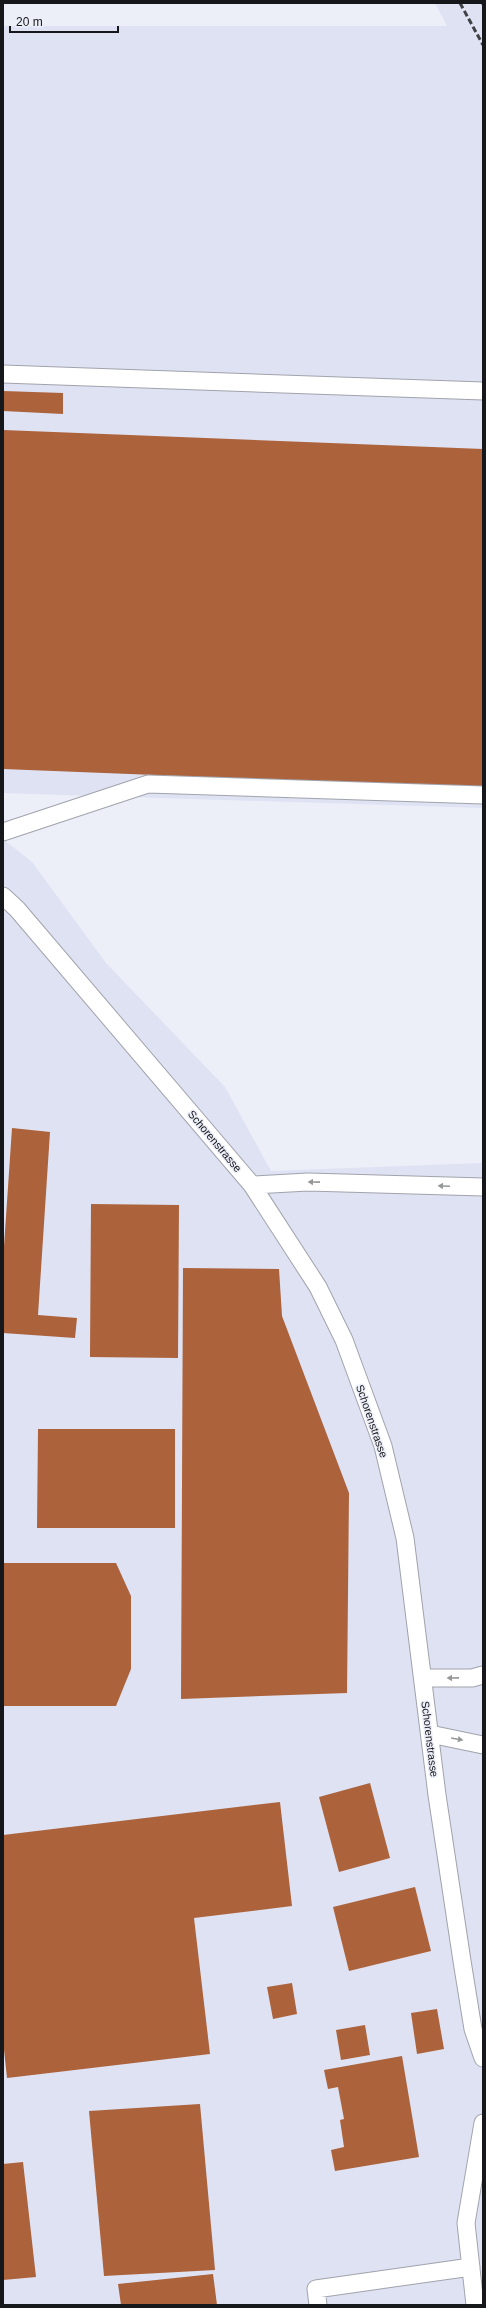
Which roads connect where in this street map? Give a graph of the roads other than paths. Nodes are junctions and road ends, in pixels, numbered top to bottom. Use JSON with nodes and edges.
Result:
{"nodes":[{"id":1,"x":3,"y":374,"type":"edge"},
{"id":2,"x":483,"y":391,"type":"edge"},
{"id":3,"x":483,"y":795,"type":"edge"},
{"id":4,"x":3,"y":832,"type":"edge"},
{"id":5,"x":3,"y":896,"type":"edge"},
{"id":6,"x":252,"y":1185,"type":"junction"},
{"id":7,"x":483,"y":1187,"type":"edge"},
{"id":8,"x":483,"y":1675,"type":"edge"},
{"id":9,"x":423,"y":1678,"type":"junction"},
{"id":10,"x":430,"y":1734,"type":"junction"},
{"id":11,"x":483,"y":1745,"type":"edge"},
{"id":12,"x":483,"y":2058,"type":"edge"},
{"id":13,"x":483,"y":2123,"type":"edge"},
{"id":14,"x":471,"y":2267,"type":"junction"},
{"id":15,"x":318,"y":2305,"type":"edge"},
{"id":16,"x":475,"y":2305,"type":"edge"}],
"edges":[{"from":1,"to":2,"type":"lane"},
{"from":3,"to":4,"type":"lane"},
{"from":5,"to":6,"type":"lane","name":"Schorenstrasse"},
{"from":7,"to":6,"type":"lane","one_way":true},
{"from":6,"to":9,"type":"lane","name":"Schorenstrasse"},
{"from":8,"to":9,"type":"lane","one_way":true},
{"from":9,"to":10,"type":"lane","name":"Schorenstrasse"},
{"from":10,"to":11,"type":"lane","one_way":true},
{"from":10,"to":12,"type":"lane","name":"Schorenstrasse"},
{"from":13,"to":14,"type":"lane"},
{"from":14,"to":15,"type":"lane"},
{"from":14,"to":16,"type":"lane"}]}
